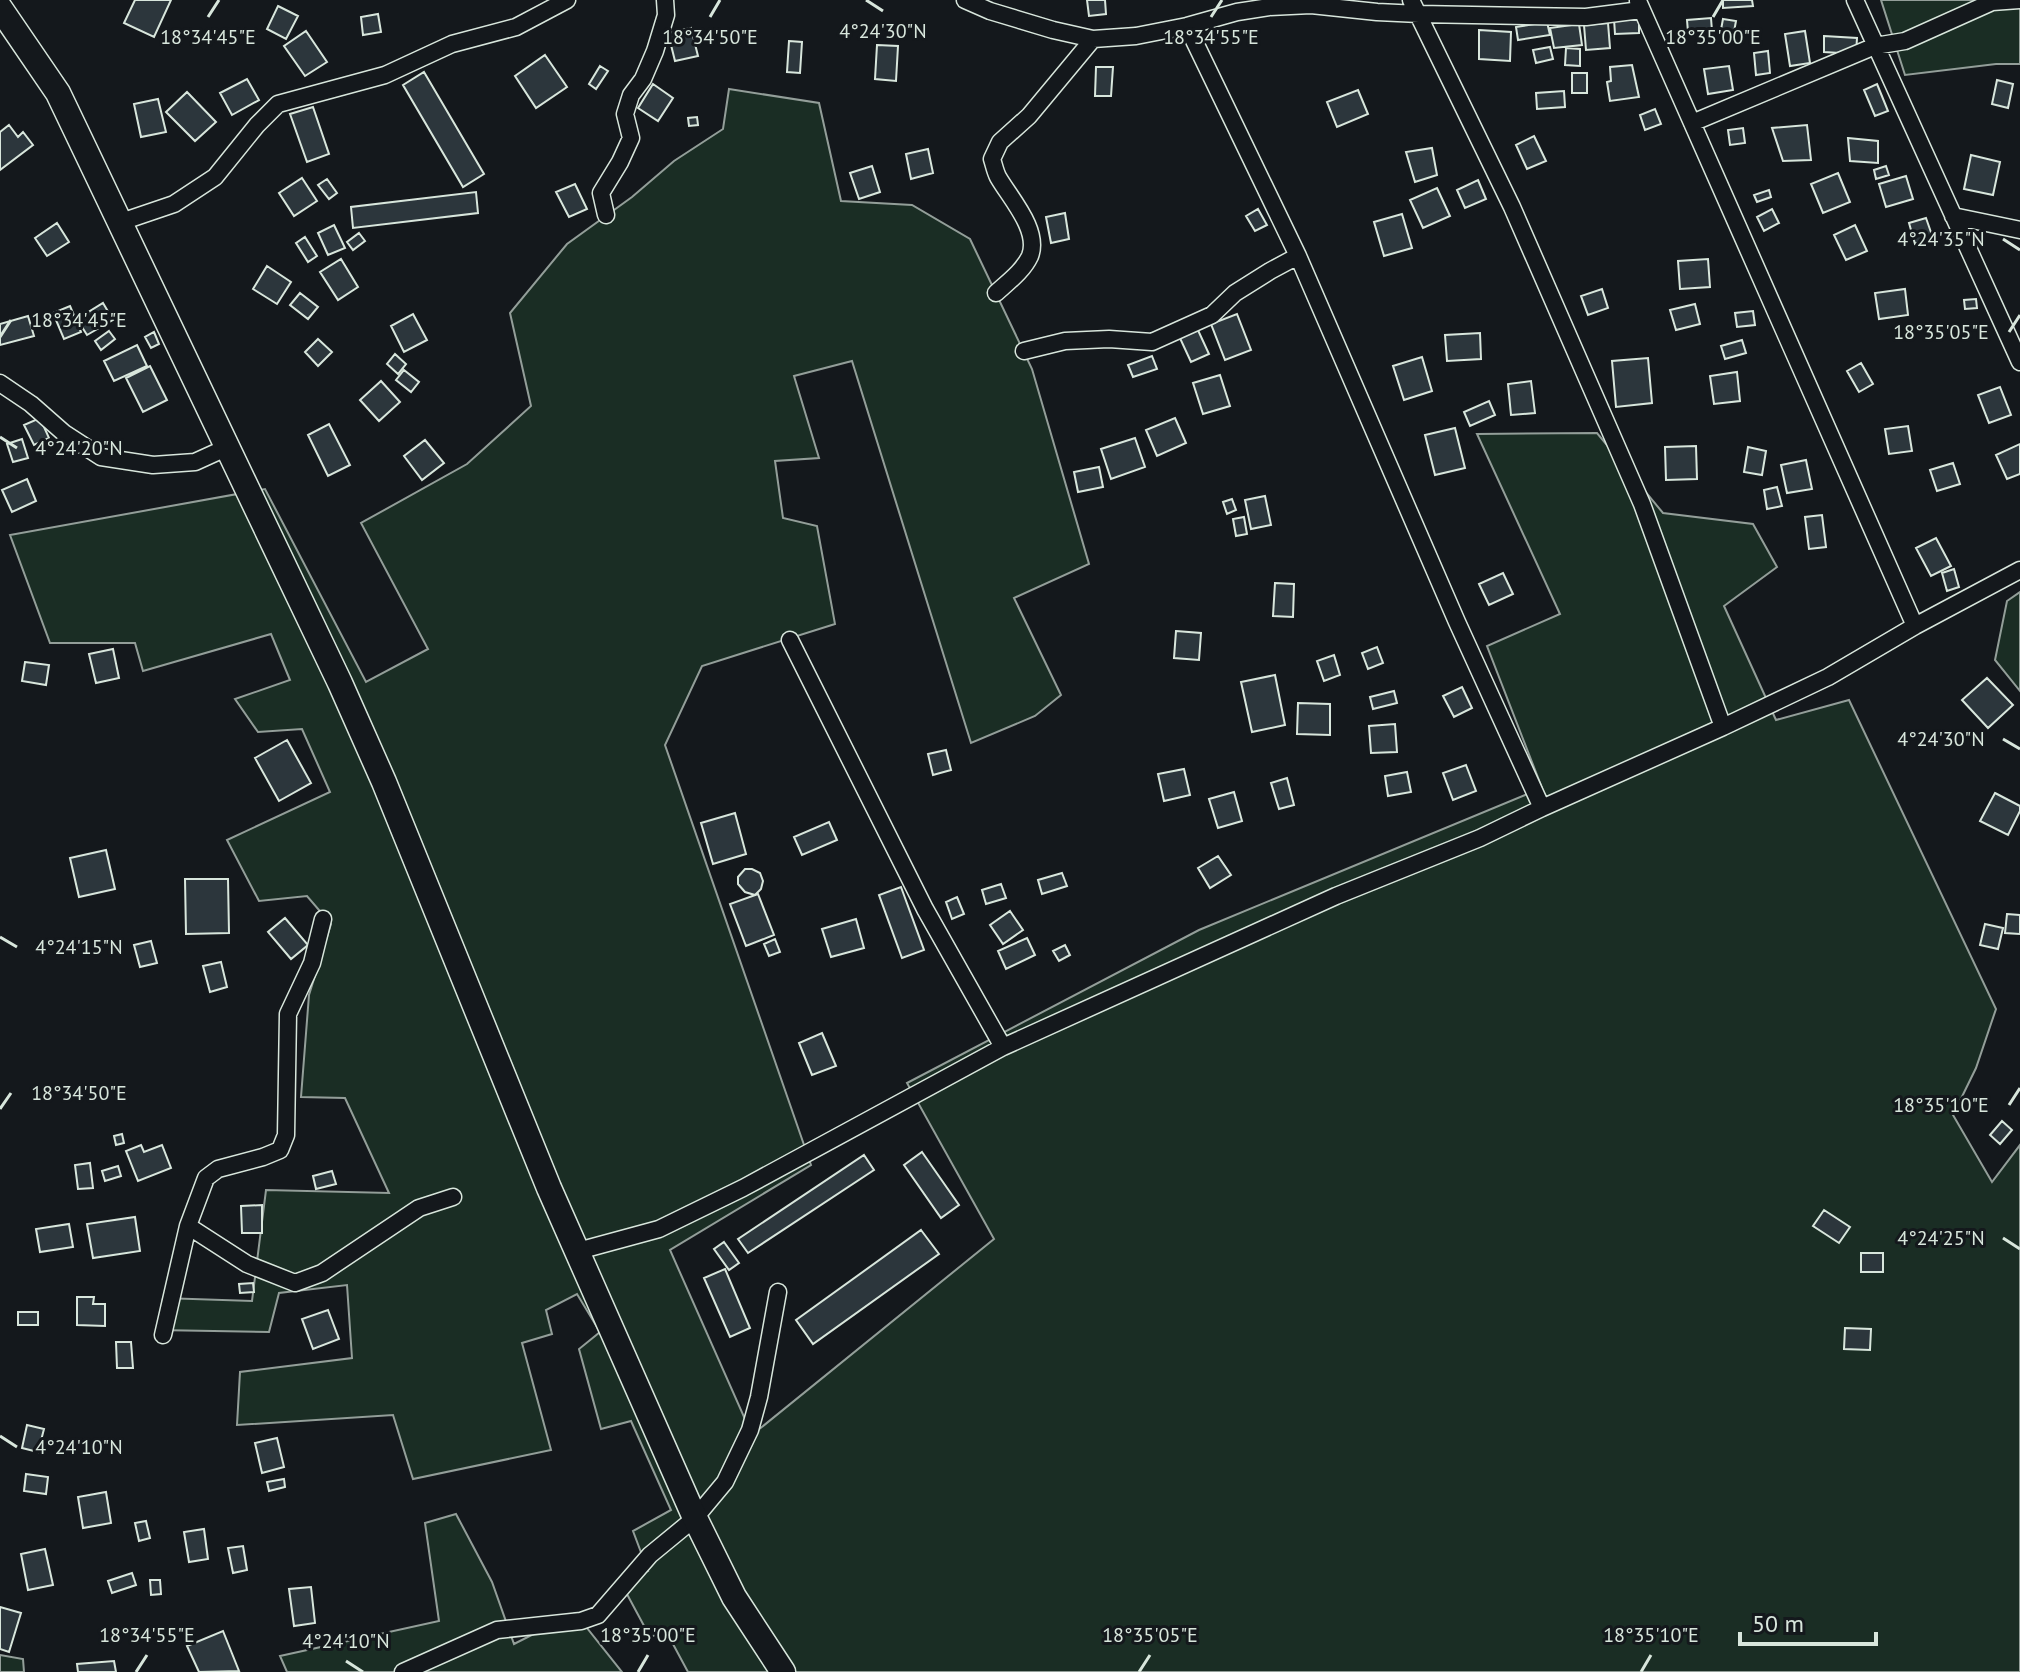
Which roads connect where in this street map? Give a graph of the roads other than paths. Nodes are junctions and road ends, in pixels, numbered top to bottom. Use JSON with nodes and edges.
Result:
{"nodes":[{"id":1,"x":567,"y":0,"type":"edge"},
{"id":2,"x":665,"y":0,"type":"edge"},
{"id":3,"x":965,"y":0,"type":"edge"},
{"id":4,"x":1855,"y":0,"type":"edge"},
{"id":5,"x":2020,"y":0,"type":"edge"},
{"id":6,"x":1639,"y":5,"type":"edge"},
{"id":7,"x":1415,"y":7,"type":"edge"},
{"id":8,"x":0,"y":8,"type":"edge"},
{"id":9,"x":1187,"y":26,"type":"junction"},
{"id":10,"x":1093,"y":39,"type":"junction"},
{"id":11,"x":1875,"y":46,"type":"junction"},
{"id":12,"x":1692,"y":123,"type":"junction"},
{"id":13,"x":606,"y":215,"type":"dead end"},
{"id":14,"x":1953,"y":216,"type":"junction"},
{"id":15,"x":121,"y":222,"type":"junction"},
{"id":16,"x":2020,"y":230,"type":"edge"},
{"id":17,"x":1298,"y":256,"type":"junction"},
{"id":18,"x":996,"y":293,"type":"dead end"},
{"id":19,"x":1024,"y":351,"type":"dead end"},
{"id":20,"x":2020,"y":362,"type":"edge"},
{"id":21,"x":0,"y":383,"type":"edge"},
{"id":22,"x":228,"y":447,"type":"junction"},
{"id":23,"x":2020,"y":570,"type":"edge"},
{"id":24,"x":1915,"y":626,"type":"junction"},
{"id":25,"x":790,"y":640,"type":"dead end"},
{"id":26,"x":1723,"y":727,"type":"junction"},
{"id":27,"x":1542,"y":808,"type":"junction"},
{"id":28,"x":323,"y":919,"type":"dead end"},
{"id":29,"x":1003,"y":1047,"type":"junction"},
{"id":30,"x":453,"y":1197,"type":"dead end"},
{"id":31,"x":188,"y":1226,"type":"junction"},
{"id":32,"x":578,"y":1251,"type":"junction"},
{"id":33,"x":778,"y":1292,"type":"dead end"},
{"id":34,"x":163,"y":1335,"type":"dead end"},
{"id":35,"x":695,"y":1518,"type":"junction"},
{"id":36,"x":403,"y":1672,"type":"edge"},
{"id":37,"x":783,"y":1672,"type":"edge"}],
"edges":[{"from":1,"to":15,"type":"street"},
{"from":2,"to":13,"type":"street"},
{"from":3,"to":10,"type":"street"},
{"from":4,"to":11,"type":"street"},
{"from":5,"to":11,"type":"street"},
{"from":6,"to":7,"type":"street"},
{"from":6,"to":12,"type":"street"},
{"from":7,"to":9,"type":"street"},
{"from":7,"to":26,"type":"street"},
{"from":8,"to":15,"type":"main road"},
{"from":9,"to":10,"type":"street"},
{"from":9,"to":17,"type":"street"},
{"from":10,"to":18,"type":"street"},
{"from":11,"to":12,"type":"street"},
{"from":11,"to":14,"type":"street"},
{"from":12,"to":24,"type":"street"},
{"from":14,"to":16,"type":"street"},
{"from":14,"to":20,"type":"street"},
{"from":15,"to":22,"type":"main road"},
{"from":17,"to":19,"type":"street"},
{"from":17,"to":27,"type":"street"},
{"from":21,"to":22,"type":"street"},
{"from":22,"to":32,"type":"main road"},
{"from":23,"to":24,"type":"street"},
{"from":24,"to":26,"type":"street"},
{"from":25,"to":29,"type":"street"},
{"from":26,"to":27,"type":"street"},
{"from":27,"to":29,"type":"street"},
{"from":28,"to":31,"type":"street"},
{"from":29,"to":32,"type":"street"},
{"from":30,"to":31,"type":"street"},
{"from":31,"to":34,"type":"street"},
{"from":32,"to":35,"type":"main road"},
{"from":33,"to":35,"type":"street"},
{"from":35,"to":36,"type":"street"},
{"from":35,"to":37,"type":"main road"}]}
